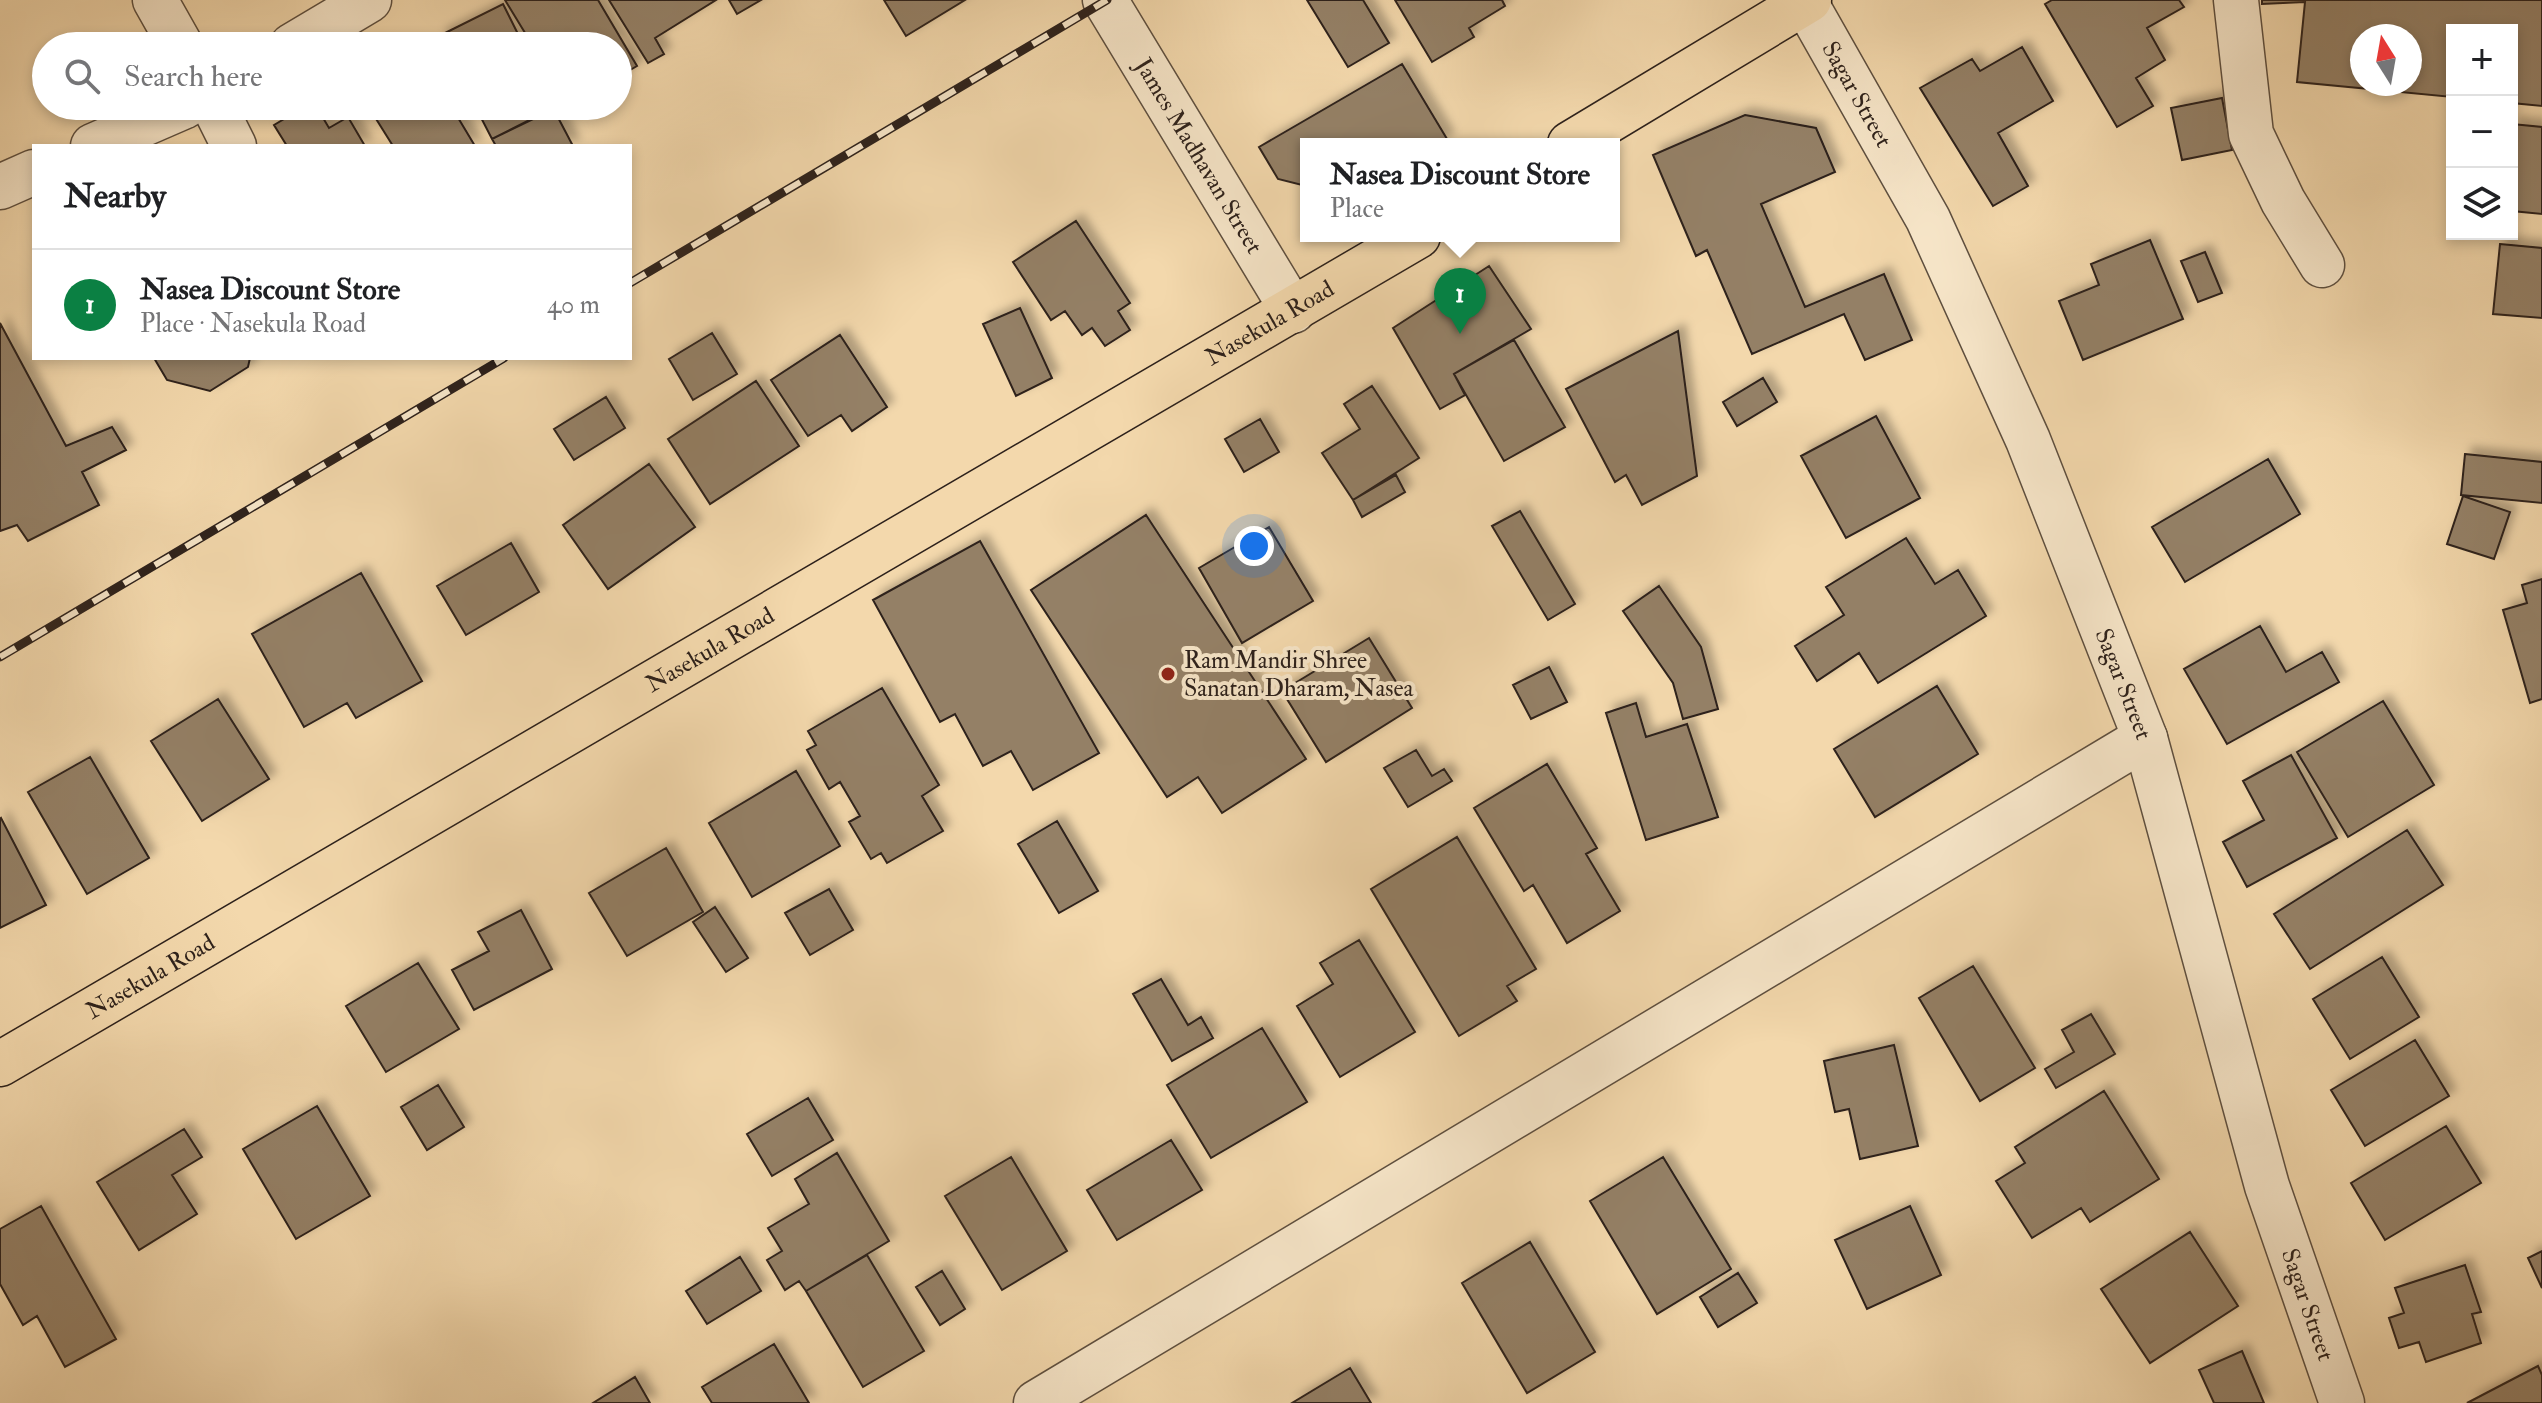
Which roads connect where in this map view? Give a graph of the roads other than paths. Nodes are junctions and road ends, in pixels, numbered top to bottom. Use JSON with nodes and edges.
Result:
{"nodes":[{"id":1,"x":155,"y":0,"type":"edge"},
{"id":2,"x":369,"y":0,"type":"edge"},
{"id":3,"x":1105,"y":0,"type":"edge"},
{"id":4,"x":2236,"y":0,"type":"edge"},
{"id":5,"x":1807,"y":1,"type":"edge"},
{"id":6,"x":173,"y":32,"type":"edge"},
{"id":7,"x":315,"y":32,"type":"edge"},
{"id":8,"x":153,"y":120,"type":"edge"},
{"id":9,"x":221,"y":120,"type":"edge"},
{"id":10,"x":1580,"y":138,"type":"edge"},
{"id":11,"x":98,"y":144,"type":"edge"},
{"id":12,"x":233,"y":144,"type":"edge"},
{"id":13,"x":32,"y":173,"type":"edge"},
{"id":14,"x":0,"y":187,"type":"edge"},
{"id":15,"x":1408,"y":242,"type":"edge"},
{"id":16,"x":2322,"y":265,"type":"dead end"},
{"id":17,"x":1293,"y":311,"type":"junction"},
{"id":18,"x":2145,"y":738,"type":"junction"},
{"id":19,"x":0,"y":1064,"type":"edge"},
{"id":20,"x":1036,"y":1403,"type":"edge"},
{"id":21,"x":2342,"y":1403,"type":"edge"}],
"edges":[{"from":1,"to":6,"type":"street"},
{"from":2,"to":7,"type":"street"},
{"from":3,"to":17,"type":"street","name":"James Madhavan Street"},
{"from":4,"to":16,"type":"street"},
{"from":5,"to":10,"type":"main road"},
{"from":5,"to":18,"type":"street","name":"Sagar Street"},
{"from":8,"to":11,"type":"street"},
{"from":9,"to":12,"type":"street"},
{"from":13,"to":14,"type":"street"},
{"from":15,"to":17,"type":"main road","name":"Nasekula Road"},
{"from":17,"to":19,"type":"main road","name":"Nasekula Road"},
{"from":18,"to":20,"type":"street"},
{"from":18,"to":21,"type":"street","name":"Sagar Street"}]}
